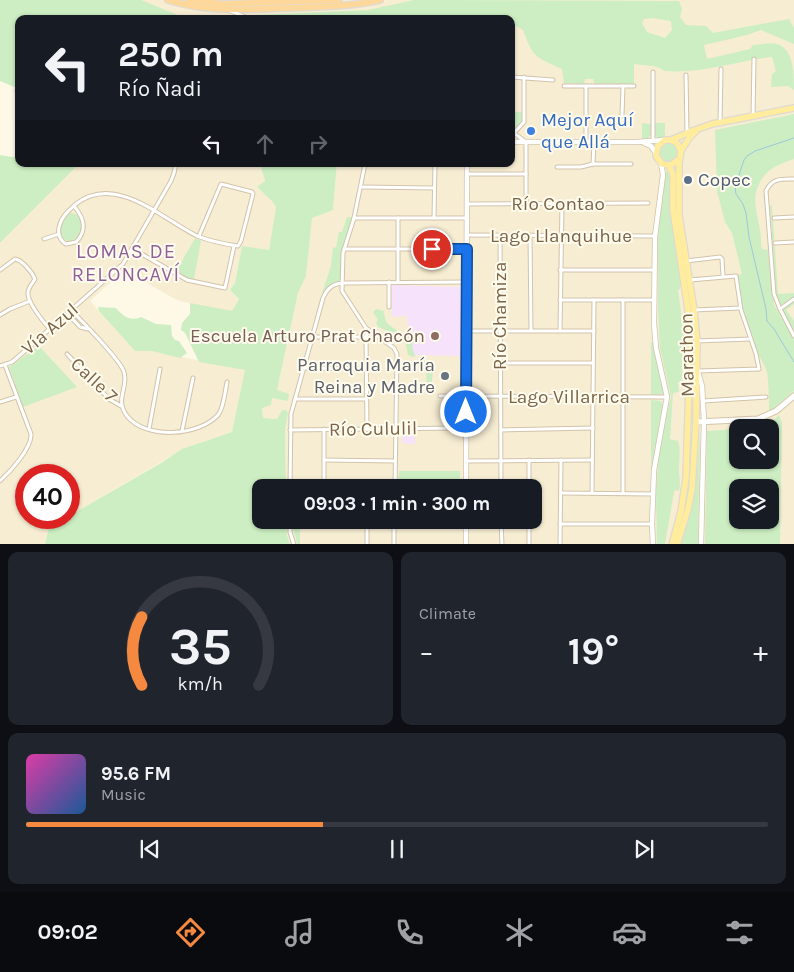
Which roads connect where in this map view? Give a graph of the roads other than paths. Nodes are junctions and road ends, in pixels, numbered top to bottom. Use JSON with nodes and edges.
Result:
{"nodes":[{"id":1,"x":168,"y":0,"type":"edge"},
{"id":2,"x":188,"y":0,"type":"edge"},
{"id":3,"x":339,"y":0,"type":"edge"},
{"id":4,"x":380,"y":0,"type":"edge"},
{"id":5,"x":254,"y":9,"type":"junction"},
{"id":6,"x":231,"y":11,"type":"junction"},
{"id":7,"x":240,"y":15,"type":"edge"},
{"id":8,"x":249,"y":15,"type":"edge"},
{"id":9,"x":754,"y":59,"type":"dead end"},
{"id":10,"x":721,"y":69,"type":"dead end"},
{"id":11,"x":653,"y":72,"type":"dead end"},
{"id":12,"x":686,"y":75,"type":"dead end"},
{"id":13,"x":515,"y":77,"type":"edge"},
{"id":14,"x":524,"y":77,"type":"junction"},
{"id":15,"x":553,"y":80,"type":"dead end"},
{"id":16,"x":564,"y":86,"type":"dead end"},
{"id":17,"x":586,"y":86,"type":"junction"},
{"id":18,"x":623,"y":86,"type":"junction"},
{"id":19,"x":634,"y":86,"type":"dead end"},
{"id":20,"x":794,"y":108,"type":"edge"},
{"id":21,"x":622,"y":116,"type":"dead end"},
{"id":22,"x":753,"y":116,"type":"junction"},
{"id":23,"x":720,"y":123,"type":"junction"},
{"id":24,"x":701,"y":128,"type":"junction"},
{"id":25,"x":515,"y":130,"type":"edge"},
{"id":26,"x":687,"y":133,"type":"junction"},
{"id":27,"x":515,"y":134,"type":"edge"},
{"id":28,"x":653,"y":140,"type":"junction"},
{"id":29,"x":668,"y":140,"type":"junction"},
{"id":30,"x":515,"y":142,"type":"edge"},
{"id":31,"x":526,"y":142,"type":"junction"},
{"id":32,"x":586,"y":142,"type":"junction"},
{"id":33,"x":594,"y":142,"type":"junction"},
{"id":34,"x":637,"y":142,"type":"junction"},
{"id":35,"x":681,"y":151,"type":"junction"},
{"id":36,"x":656,"y":154,"type":"junction"},
{"id":37,"x":679,"y":159,"type":"junction"},
{"id":38,"x":661,"y":162,"type":"junction"},
{"id":39,"x":593,"y":164,"type":"junction"},
{"id":40,"x":631,"y":164,"type":"dead end"},
{"id":41,"x":668,"y":166,"type":"junction"},
{"id":42,"x":175,"y":167,"type":"edge"},
{"id":43,"x":364,"y":167,"type":"edge"},
{"id":44,"x":435,"y":167,"type":"edge"},
{"id":45,"x":467,"y":167,"type":"edge"},
{"id":46,"x":557,"y":167,"type":"dead end"},
{"id":47,"x":467,"y":174,"type":"junction"},
{"id":48,"x":526,"y":174,"type":"junction"},
{"id":49,"x":663,"y":175,"type":"junction"},
{"id":50,"x":794,"y":179,"type":"edge"},
{"id":51,"x":361,"y":187,"type":"junction"},
{"id":52,"x":434,"y":188,"type":"junction"},
{"id":53,"x":562,"y":203,"type":"junction"},
{"id":54,"x":467,"y":204,"type":"junction"},
{"id":55,"x":526,"y":204,"type":"junction"},
{"id":56,"x":648,"y":204,"type":"dead end"},
{"id":57,"x":74,"y":206,"type":"junction"},
{"id":58,"x":154,"y":212,"type":"junction"},
{"id":59,"x":794,"y":217,"type":"edge"},
{"id":60,"x":354,"y":218,"type":"junction"},
{"id":61,"x":398,"y":218,"type":"junction"},
{"id":62,"x":434,"y":218,"type":"junction"},
{"id":63,"x":467,"y":218,"type":"junction"},
{"id":64,"x":774,"y":218,"type":"dead end"},
{"id":65,"x":59,"y":234,"type":"junction"},
{"id":66,"x":467,"y":235,"type":"junction"},
{"id":67,"x":500,"y":235,"type":"junction"},
{"id":68,"x":198,"y":236,"type":"junction"},
{"id":69,"x":530,"y":236,"type":"junction"},
{"id":70,"x":561,"y":236,"type":"junction"},
{"id":71,"x":655,"y":236,"type":"junction"},
{"id":72,"x":44,"y":239,"type":"dead end"},
{"id":73,"x":794,"y":242,"type":"edge"},
{"id":74,"x":775,"y":243,"type":"dead end"},
{"id":75,"x":234,"y":246,"type":"junction"},
{"id":76,"x":133,"y":249,"type":"junction"},
{"id":77,"x":344,"y":249,"type":"junction"},
{"id":78,"x":467,"y":249,"type":"junction"},
{"id":79,"x":398,"y":250,"type":"junction"},
{"id":80,"x":686,"y":261,"type":"junction"},
{"id":81,"x":0,"y":270,"type":"edge"},
{"id":82,"x":560,"y":270,"type":"junction"},
{"id":83,"x":654,"y":270,"type":"junction"},
{"id":84,"x":723,"y":276,"type":"junction"},
{"id":85,"x":689,"y":280,"type":"junction"},
{"id":86,"x":388,"y":282,"type":"junction"},
{"id":87,"x":398,"y":282,"type":"junction"},
{"id":88,"x":467,"y":282,"type":"junction"},
{"id":89,"x":342,"y":283,"type":"junction"},
{"id":90,"x":794,"y":299,"type":"edge"},
{"id":91,"x":560,"y":300,"type":"junction"},
{"id":92,"x":594,"y":300,"type":"junction"},
{"id":93,"x":622,"y":300,"type":"junction"},
{"id":94,"x":654,"y":300,"type":"junction"},
{"id":95,"x":30,"y":301,"type":"junction"},
{"id":96,"x":388,"y":307,"type":"dead end"},
{"id":97,"x":740,"y":308,"type":"junction"},
{"id":98,"x":780,"y":309,"type":"junction"},
{"id":99,"x":694,"y":310,"type":"junction"},
{"id":100,"x":72,"y":311,"type":"junction"},
{"id":101,"x":68,"y":314,"type":"junction"},
{"id":102,"x":0,"y":315,"type":"edge"},
{"id":103,"x":50,"y":329,"type":"junction"},
{"id":104,"x":89,"y":329,"type":"junction"},
{"id":105,"x":368,"y":330,"type":"junction"},
{"id":106,"x":466,"y":331,"type":"junction"},
{"id":107,"x":500,"y":331,"type":"junction"},
{"id":108,"x":530,"y":331,"type":"junction"},
{"id":109,"x":560,"y":331,"type":"junction"},
{"id":110,"x":594,"y":331,"type":"junction"},
{"id":111,"x":794,"y":336,"type":"edge"},
{"id":112,"x":312,"y":337,"type":"junction"},
{"id":113,"x":366,"y":337,"type":"junction"},
{"id":114,"x":750,"y":339,"type":"junction"},
{"id":115,"x":697,"y":341,"type":"junction"},
{"id":116,"x":67,"y":354,"type":"dead end"},
{"id":117,"x":500,"y":363,"type":"junction"},
{"id":118,"x":593,"y":363,"type":"junction"},
{"id":119,"x":5,"y":365,"type":"junction"},
{"id":120,"x":0,"y":366,"type":"edge"},
{"id":121,"x":160,"y":368,"type":"dead end"},
{"id":122,"x":304,"y":368,"type":"junction"},
{"id":123,"x":367,"y":369,"type":"junction"},
{"id":124,"x":697,"y":370,"type":"junction"},
{"id":125,"x":194,"y":378,"type":"dead end"},
{"id":126,"x":227,"y":382,"type":"dead end"},
{"id":127,"x":440,"y":396,"type":"dead end"},
{"id":128,"x":466,"y":396,"type":"junction"},
{"id":129,"x":501,"y":396,"type":"junction"},
{"id":130,"x":794,"y":396,"type":"edge"},
{"id":131,"x":16,"y":397,"type":"junction"},
{"id":132,"x":593,"y":397,"type":"junction"},
{"id":133,"x":622,"y":397,"type":"junction"},
{"id":134,"x":766,"y":397,"type":"dead end"},
{"id":135,"x":667,"y":398,"type":"junction"},
{"id":136,"x":295,"y":399,"type":"junction"},
{"id":137,"x":366,"y":399,"type":"junction"},
{"id":138,"x":703,"y":401,"type":"junction"},
{"id":139,"x":0,"y":402,"type":"edge"},
{"id":140,"x":121,"y":406,"type":"junction"},
{"id":141,"x":688,"y":414,"type":"junction"},
{"id":142,"x":696,"y":422,"type":"junction"},
{"id":143,"x":704,"y":422,"type":"junction"},
{"id":144,"x":396,"y":428,"type":"junction"},
{"id":145,"x":457,"y":428,"type":"dead end"},
{"id":146,"x":593,"y":428,"type":"junction"},
{"id":147,"x":324,"y":429,"type":"junction"},
{"id":148,"x":367,"y":429,"type":"junction"},
{"id":149,"x":149,"y":430,"type":"junction"},
{"id":150,"x":290,"y":430,"type":"junction"},
{"id":151,"x":501,"y":430,"type":"junction"},
{"id":152,"x":688,"y":431,"type":"junction"},
{"id":153,"x":182,"y":432,"type":"junction"},
{"id":154,"x":324,"y":460,"type":"junction"},
{"id":155,"x":396,"y":460,"type":"junction"},
{"id":156,"x":501,"y":460,"type":"junction"},
{"id":157,"x":529,"y":460,"type":"junction"},
{"id":158,"x":561,"y":460,"type":"junction"},
{"id":159,"x":592,"y":460,"type":"junction"},
{"id":160,"x":466,"y":461,"type":"junction"},
{"id":161,"x":290,"y":479,"type":"edge"},
{"id":162,"x":324,"y":479,"type":"edge"},
{"id":163,"x":395,"y":479,"type":"edge"},
{"id":164,"x":466,"y":479,"type":"edge"},
{"id":165,"x":501,"y":479,"type":"edge"},
{"id":166,"x":529,"y":479,"type":"edge"},
{"id":167,"x":0,"y":481,"type":"edge"},
{"id":168,"x":623,"y":492,"type":"junction"},
{"id":169,"x":561,"y":493,"type":"junction"},
{"id":170,"x":592,"y":493,"type":"junction"},
{"id":171,"x":652,"y":494,"type":"junction"},
{"id":172,"x":560,"y":524,"type":"junction"},
{"id":173,"x":652,"y":524,"type":"junction"},
{"id":174,"x":290,"y":529,"type":"edge"},
{"id":175,"x":367,"y":529,"type":"edge"},
{"id":176,"x":394,"y":529,"type":"edge"},
{"id":177,"x":466,"y":529,"type":"edge"},
{"id":178,"x":501,"y":529,"type":"edge"},
{"id":179,"x":529,"y":529,"type":"edge"},
{"id":180,"x":294,"y":544,"type":"edge"},
{"id":181,"x":367,"y":544,"type":"edge"},
{"id":182,"x":394,"y":544,"type":"edge"},
{"id":183,"x":466,"y":544,"type":"edge"},
{"id":184,"x":502,"y":544,"type":"edge"},
{"id":185,"x":529,"y":544,"type":"edge"},
{"id":186,"x":560,"y":544,"type":"edge"},
{"id":187,"x":653,"y":544,"type":"edge"},
{"id":188,"x":672,"y":544,"type":"edge"},
{"id":189,"x":678,"y":544,"type":"edge"},
{"id":190,"x":701,"y":544,"type":"edge"}],
"edges":[{"from":1,"to":6,"type":"highway"},
{"from":2,"to":3,"type":"highway"},
{"from":4,"to":5,"type":"highway"},
{"from":5,"to":6,"type":"highway"},
{"from":5,"to":8,"type":"street"},
{"from":6,"to":7,"type":"street"},
{"from":9,"to":22,"type":"street"},
{"from":10,"to":23,"type":"street"},
{"from":11,"to":28,"type":"street"},
{"from":12,"to":26,"type":"street"},
{"from":13,"to":14,"type":"street"},
{"from":14,"to":15,"type":"street"},
{"from":14,"to":25,"type":"street"},
{"from":16,"to":17,"type":"street"},
{"from":17,"to":18,"type":"street"},
{"from":17,"to":32,"type":"street"},
{"from":18,"to":19,"type":"street"},
{"from":18,"to":21,"type":"street"},
{"from":20,"to":22,"type":"main road"},
{"from":22,"to":23,"type":"main road"},
{"from":23,"to":24,"type":"main road"},
{"from":24,"to":26,"type":"main road"},
{"from":24,"to":35,"type":"main road"},
{"from":26,"to":29,"type":"main road"},
{"from":27,"to":31,"type":"street"},
{"from":28,"to":29,"type":"street"},
{"from":28,"to":34,"type":"street"},
{"from":29,"to":35,"type":"main road"},
{"from":29,"to":36,"type":"main road"},
{"from":30,"to":31,"type":"street"},
{"from":31,"to":32,"type":"street"},
{"from":31,"to":48,"type":"street"},
{"from":32,"to":33,"type":"street"},
{"from":33,"to":34,"type":"street"},
{"from":33,"to":39,"type":"street"},
{"from":34,"to":36,"type":"street"},
{"from":35,"to":37,"type":"main road"},
{"from":36,"to":38,"type":"main road"},
{"from":37,"to":41,"type":"main road"},
{"from":37,"to":80,"type":"main road","name":"Marathon"},
{"from":38,"to":41,"type":"main road"},
{"from":38,"to":49,"type":"street"},
{"from":39,"to":40,"type":"street"},
{"from":39,"to":46,"type":"street"},
{"from":41,"to":49,"type":"street"},
{"from":41,"to":141,"type":"main road","name":"Marathon"},
{"from":42,"to":58,"type":"street","name":"Vía Azul"},
{"from":43,"to":51,"type":"street"},
{"from":44,"to":52,"type":"street"},
{"from":45,"to":47,"type":"street"},
{"from":47,"to":48,"type":"street"},
{"from":47,"to":54,"type":"street"},
{"from":48,"to":55,"type":"street"},
{"from":49,"to":71,"type":"street"},
{"from":50,"to":98,"type":"street"},
{"from":51,"to":52,"type":"street"},
{"from":51,"to":60,"type":"street"},
{"from":52,"to":62,"type":"street"},
{"from":53,"to":55,"type":"street","name":"Río Contao"},
{"from":53,"to":56,"type":"street","name":"Río Contao"},
{"from":53,"to":70,"type":"street"},
{"from":54,"to":55,"type":"street","name":"Río Contao"},
{"from":54,"to":63,"type":"street"},
{"from":57,"to":58,"type":"street"},
{"from":57,"to":65,"type":"street"},
{"from":57,"to":65,"type":"street"},
{"from":58,"to":68,"type":"street"},
{"from":58,"to":76,"type":"street","name":"Vía Azul"},
{"from":59,"to":64,"type":"street"},
{"from":60,"to":61,"type":"street"},
{"from":60,"to":77,"type":"street"},
{"from":61,"to":62,"type":"street"},
{"from":61,"to":79,"type":"street"},
{"from":62,"to":63,"type":"street"},
{"from":63,"to":66,"type":"street"},
{"from":65,"to":72,"type":"street"},
{"from":66,"to":67,"type":"street","name":"Lago Llanquihue"},
{"from":66,"to":78,"type":"street"},
{"from":67,"to":69,"type":"street","name":"Lago Llanquihue"},
{"from":67,"to":107,"type":"street","name":"Río Chamiza"},
{"from":68,"to":75,"type":"street"},
{"from":68,"to":75,"type":"street"},
{"from":69,"to":70,"type":"street","name":"Lago Llanquihue"},
{"from":69,"to":108,"type":"street"},
{"from":70,"to":71,"type":"street","name":"Lago Llanquihue"},
{"from":70,"to":82,"type":"street"},
{"from":71,"to":83,"type":"street"},
{"from":73,"to":74,"type":"street"},
{"from":75,"to":76,"type":"street"},
{"from":76,"to":100,"type":"street","name":"Vía Azul"},
{"from":77,"to":79,"type":"street"},
{"from":77,"to":89,"type":"street"},
{"from":78,"to":79,"type":"street"},
{"from":78,"to":88,"type":"street"},
{"from":79,"to":87,"type":"street"},
{"from":80,"to":84,"type":"street"},
{"from":80,"to":85,"type":"main road","name":"Marathon"},
{"from":81,"to":95,"type":"street"},
{"from":82,"to":83,"type":"street"},
{"from":82,"to":91,"type":"street"},
{"from":83,"to":94,"type":"street"},
{"from":84,"to":85,"type":"street"},
{"from":84,"to":97,"type":"street"},
{"from":85,"to":99,"type":"main road","name":"Marathon"},
{"from":86,"to":87,"type":"street"},
{"from":86,"to":89,"type":"street"},
{"from":86,"to":96,"type":"street"},
{"from":87,"to":88,"type":"street"},
{"from":88,"to":106,"type":"street"},
{"from":89,"to":105,"type":"street"},
{"from":89,"to":112,"type":"street"},
{"from":90,"to":98,"type":"street"},
{"from":91,"to":92,"type":"street"},
{"from":91,"to":109,"type":"street"},
{"from":92,"to":93,"type":"street"},
{"from":92,"to":110,"type":"street"},
{"from":93,"to":94,"type":"street"},
{"from":93,"to":133,"type":"street"},
{"from":94,"to":135,"type":"street"},
{"from":95,"to":102,"type":"street"},
{"from":95,"to":103,"type":"street"},
{"from":97,"to":99,"type":"street"},
{"from":97,"to":114,"type":"street"},
{"from":98,"to":111,"type":"street"},
{"from":99,"to":115,"type":"main road","name":"Marathon"},
{"from":100,"to":101,"type":"street","name":"Vía Azul"},
{"from":100,"to":104,"type":"street"},
{"from":101,"to":103,"type":"street","name":"Vía Azul"},
{"from":101,"to":104,"type":"street"},
{"from":103,"to":119,"type":"street","name":"Vía Azul"},
{"from":104,"to":140,"type":"street"},
{"from":105,"to":113,"type":"street"},
{"from":105,"to":144,"type":"street"},
{"from":106,"to":107,"type":"street"},
{"from":106,"to":128,"type":"street"},
{"from":107,"to":108,"type":"street"},
{"from":107,"to":117,"type":"street","name":"Río Chamiza"},
{"from":108,"to":109,"type":"street"},
{"from":109,"to":110,"type":"street"},
{"from":110,"to":118,"type":"street"},
{"from":112,"to":113,"type":"street"},
{"from":112,"to":122,"type":"street"},
{"from":113,"to":123,"type":"street"},
{"from":114,"to":115,"type":"street"},
{"from":114,"to":124,"type":"street"},
{"from":115,"to":124,"type":"main road","name":"Marathon"},
{"from":116,"to":140,"type":"street","name":"Calle 7"},
{"from":117,"to":118,"type":"street"},
{"from":117,"to":129,"type":"street","name":"Río Chamiza"},
{"from":118,"to":132,"type":"street"},
{"from":119,"to":120,"type":"street","name":"Vía Azul"},
{"from":119,"to":131,"type":"street"},
{"from":121,"to":149,"type":"street"},
{"from":122,"to":123,"type":"street"},
{"from":122,"to":136,"type":"street"},
{"from":123,"to":137,"type":"street"},
{"from":124,"to":138,"type":"street","name":"Marathon"},
{"from":124,"to":142,"type":"main road","name":"Marathon"},
{"from":125,"to":153,"type":"street"},
{"from":126,"to":153,"type":"street"},
{"from":127,"to":128,"type":"street","name":"Lago Villarrica"},
{"from":128,"to":129,"type":"street","name":"Lago Villarrica"},
{"from":128,"to":160,"type":"street"},
{"from":129,"to":132,"type":"street","name":"Lago Villarrica"},
{"from":129,"to":151,"type":"street","name":"Río Chamiza"},
{"from":130,"to":143,"type":"main road"},
{"from":131,"to":139,"type":"street"},
{"from":131,"to":167,"type":"street"},
{"from":132,"to":133,"type":"street","name":"Lago Villarrica"},
{"from":132,"to":146,"type":"street"},
{"from":133,"to":135,"type":"street","name":"Lago Villarrica"},
{"from":133,"to":168,"type":"street"},
{"from":134,"to":138,"type":"street"},
{"from":135,"to":171,"type":"street"},
{"from":136,"to":137,"type":"street"},
{"from":136,"to":150,"type":"street"},
{"from":137,"to":148,"type":"street"},
{"from":138,"to":143,"type":"street","name":"Marathon"},
{"from":140,"to":149,"type":"street","name":"Calle 7"},
{"from":141,"to":142,"type":"main road"},
{"from":141,"to":152,"type":"main road","name":"Marathon"},
{"from":142,"to":143,"type":"main road"},
{"from":142,"to":152,"type":"main road"},
{"from":142,"to":189,"type":"main road","name":"Marathon"},
{"from":143,"to":190,"type":"street","name":"Marathon"},
{"from":144,"to":145,"type":"street","name":"Río Cululil"},
{"from":144,"to":148,"type":"street","name":"Río Cululil"},
{"from":144,"to":155,"type":"street"},
{"from":146,"to":151,"type":"street"},
{"from":146,"to":159,"type":"street"},
{"from":147,"to":148,"type":"street","name":"Río Cululil"},
{"from":147,"to":150,"type":"street","name":"Río Cululil"},
{"from":147,"to":154,"type":"street"},
{"from":149,"to":153,"type":"street"},
{"from":150,"to":161,"type":"street"},
{"from":151,"to":156,"type":"street","name":"Río Chamiza"},
{"from":152,"to":188,"type":"main road","name":"Marathon"},
{"from":154,"to":155,"type":"street"},
{"from":154,"to":162,"type":"street"},
{"from":155,"to":163,"type":"street"},
{"from":156,"to":157,"type":"street"},
{"from":156,"to":160,"type":"street"},
{"from":156,"to":165,"type":"street","name":"Río Chamiza"},
{"from":157,"to":158,"type":"street"},
{"from":157,"to":166,"type":"street"},
{"from":158,"to":159,"type":"street"},
{"from":158,"to":169,"type":"street"},
{"from":159,"to":170,"type":"street"},
{"from":160,"to":164,"type":"street"},
{"from":168,"to":170,"type":"street"},
{"from":168,"to":171,"type":"street"},
{"from":169,"to":170,"type":"street"},
{"from":169,"to":172,"type":"street"},
{"from":171,"to":173,"type":"street"},
{"from":172,"to":173,"type":"street"},
{"from":172,"to":186,"type":"street"},
{"from":173,"to":187,"type":"street"},
{"from":174,"to":180,"type":"street"},
{"from":175,"to":181,"type":"street"},
{"from":176,"to":182,"type":"street"},
{"from":177,"to":183,"type":"street"},
{"from":178,"to":184,"type":"street"},
{"from":179,"to":185,"type":"street"}]}
